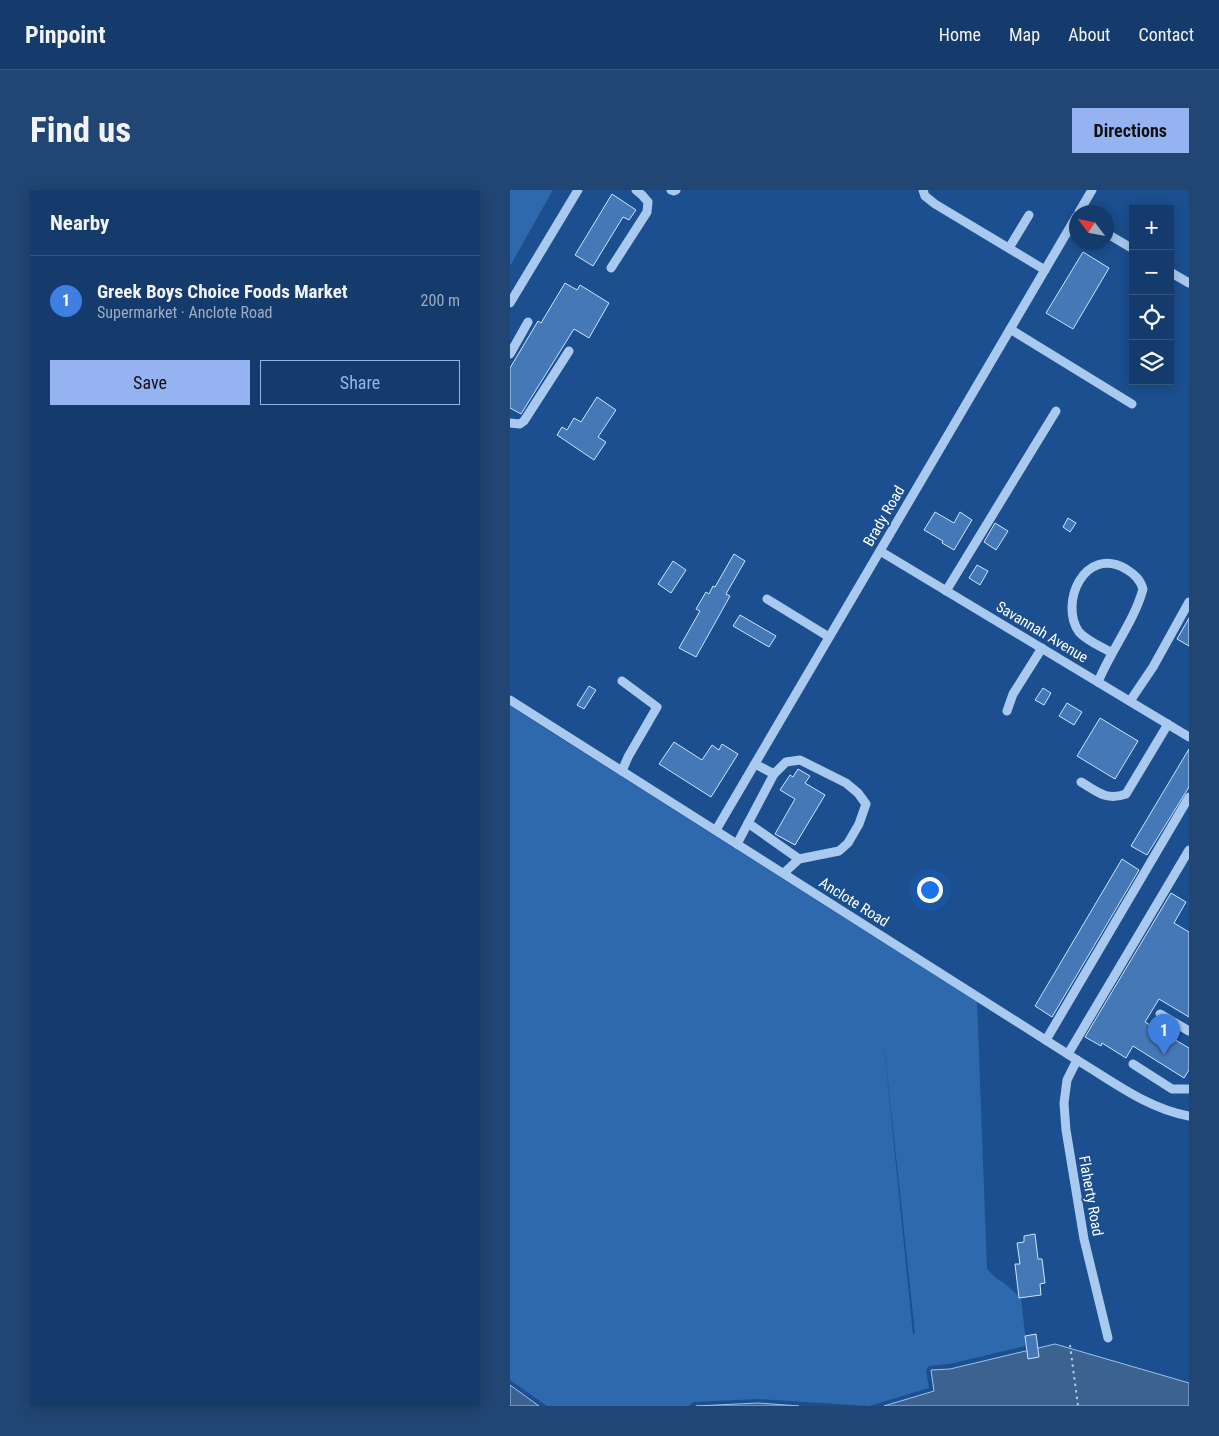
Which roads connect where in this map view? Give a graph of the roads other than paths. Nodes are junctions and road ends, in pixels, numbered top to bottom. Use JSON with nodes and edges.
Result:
{"nodes":[{"id":1,"x":578,"y":190,"type":"edge"},
{"id":2,"x":636,"y":190,"type":"edge"},
{"id":3,"x":671,"y":190,"type":"edge"},
{"id":4,"x":676,"y":190,"type":"edge"},
{"id":5,"x":923,"y":190,"type":"edge"},
{"id":6,"x":1092,"y":190,"type":"edge"},
{"id":7,"x":1083,"y":205,"type":"edge"},
{"id":8,"x":1029,"y":215,"type":"dead end"},
{"id":9,"x":1069,"y":229,"type":"edge"},
{"id":10,"x":1114,"y":238,"type":"edge"},
{"id":11,"x":1129,"y":247,"type":"edge"},
{"id":12,"x":1009,"y":248,"type":"junction"},
{"id":13,"x":611,"y":268,"type":"dead end"},
{"id":14,"x":1045,"y":270,"type":"junction"},
{"id":15,"x":1174,"y":274,"type":"edge"},
{"id":16,"x":1189,"y":283,"type":"edge"},
{"id":17,"x":510,"y":303,"type":"edge"},
{"id":18,"x":528,"y":322,"type":"dead end"},
{"id":19,"x":1010,"y":329,"type":"junction"},
{"id":20,"x":569,"y":351,"type":"dead end"},
{"id":21,"x":510,"y":354,"type":"edge"},
{"id":22,"x":1132,"y":404,"type":"dead end"},
{"id":23,"x":1056,"y":411,"type":"dead end"},
{"id":24,"x":510,"y":423,"type":"edge"},
{"id":25,"x":880,"y":551,"type":"junction"},
{"id":26,"x":946,"y":591,"type":"junction"},
{"id":27,"x":767,"y":600,"type":"dead end"},
{"id":28,"x":1189,"y":602,"type":"edge"},
{"id":29,"x":829,"y":637,"type":"junction"},
{"id":30,"x":1042,"y":648,"type":"junction"},
{"id":31,"x":1112,"y":653,"type":"junction"},
{"id":32,"x":622,"y":681,"type":"dead end"},
{"id":33,"x":1098,"y":682,"type":"junction"},
{"id":34,"x":510,"y":700,"type":"edge"},
{"id":35,"x":1130,"y":702,"type":"junction"},
{"id":36,"x":1007,"y":711,"type":"dead end"},
{"id":37,"x":1168,"y":724,"type":"junction"},
{"id":38,"x":1189,"y":737,"type":"edge"},
{"id":39,"x":755,"y":764,"type":"junction"},
{"id":40,"x":622,"y":771,"type":"junction"},
{"id":41,"x":774,"y":774,"type":"junction"},
{"id":42,"x":1081,"y":782,"type":"dead end"},
{"id":43,"x":1189,"y":797,"type":"edge"},
{"id":44,"x":748,"y":823,"type":"junction"},
{"id":45,"x":716,"y":830,"type":"junction"},
{"id":46,"x":737,"y":844,"type":"junction"},
{"id":47,"x":1189,"y":850,"type":"edge"},
{"id":48,"x":799,"y":859,"type":"junction"},
{"id":49,"x":784,"y":873,"type":"junction"},
{"id":50,"x":1160,"y":1014,"type":"dead end"},
{"id":51,"x":1189,"y":1031,"type":"edge"},
{"id":52,"x":1046,"y":1040,"type":"junction"},
{"id":53,"x":1068,"y":1054,"type":"junction"},
{"id":54,"x":1077,"y":1060,"type":"junction"},
{"id":55,"x":1134,"y":1064,"type":"dead end"},
{"id":56,"x":1189,"y":1089,"type":"edge"},
{"id":57,"x":1189,"y":1116,"type":"edge"},
{"id":58,"x":1108,"y":1338,"type":"dead end"}],
"edges":[{"from":1,"to":17,"type":"street"},
{"from":2,"to":13,"type":"street"},
{"from":3,"to":4,"type":"street"},
{"from":5,"to":12,"type":"street"},
{"from":6,"to":7,"type":"street"},
{"from":8,"to":12,"type":"street"},
{"from":9,"to":14,"type":"street","name":"Brady Road"},
{"from":10,"to":11,"type":"street"},
{"from":12,"to":14,"type":"street"},
{"from":14,"to":19,"type":"street","name":"Brady Road"},
{"from":15,"to":16,"type":"street"},
{"from":18,"to":21,"type":"street"},
{"from":19,"to":22,"type":"street"},
{"from":19,"to":25,"type":"street","name":"Brady Road"},
{"from":20,"to":24,"type":"street"},
{"from":23,"to":26,"type":"street"},
{"from":25,"to":26,"type":"street","name":"Savannah Avenue"},
{"from":25,"to":29,"type":"street","name":"Brady Road"},
{"from":26,"to":30,"type":"street","name":"Savannah Avenue"},
{"from":27,"to":29,"type":"street"},
{"from":28,"to":35,"type":"street"},
{"from":29,"to":39,"type":"street","name":"Brady Road"},
{"from":30,"to":33,"type":"street","name":"Savannah Avenue"},
{"from":30,"to":36,"type":"street"},
{"from":31,"to":31,"type":"street"},
{"from":31,"to":33,"type":"street"},
{"from":32,"to":40,"type":"street"},
{"from":33,"to":35,"type":"street","name":"Savannah Avenue"},
{"from":34,"to":40,"type":"street","name":"Anclote Road"},
{"from":35,"to":37,"type":"street","name":"Savannah Avenue"},
{"from":37,"to":38,"type":"street","name":"Savannah Avenue"},
{"from":37,"to":42,"type":"street"},
{"from":39,"to":41,"type":"street"},
{"from":39,"to":45,"type":"street","name":"Brady Road"},
{"from":40,"to":45,"type":"street","name":"Anclote Road"},
{"from":41,"to":44,"type":"street"},
{"from":41,"to":48,"type":"street"},
{"from":43,"to":52,"type":"street"},
{"from":44,"to":46,"type":"street"},
{"from":44,"to":48,"type":"street"},
{"from":45,"to":46,"type":"street","name":"Anclote Road"},
{"from":46,"to":49,"type":"street","name":"Anclote Road"},
{"from":47,"to":53,"type":"street"},
{"from":48,"to":49,"type":"street"},
{"from":49,"to":52,"type":"street","name":"Anclote Road"},
{"from":50,"to":51,"type":"street"},
{"from":52,"to":53,"type":"street","name":"Anclote Road"},
{"from":53,"to":54,"type":"street","name":"Anclote Road"},
{"from":54,"to":57,"type":"street","name":"Anclote Road"},
{"from":54,"to":58,"type":"street","name":"Flaherty Road"},
{"from":55,"to":56,"type":"street"}]}
